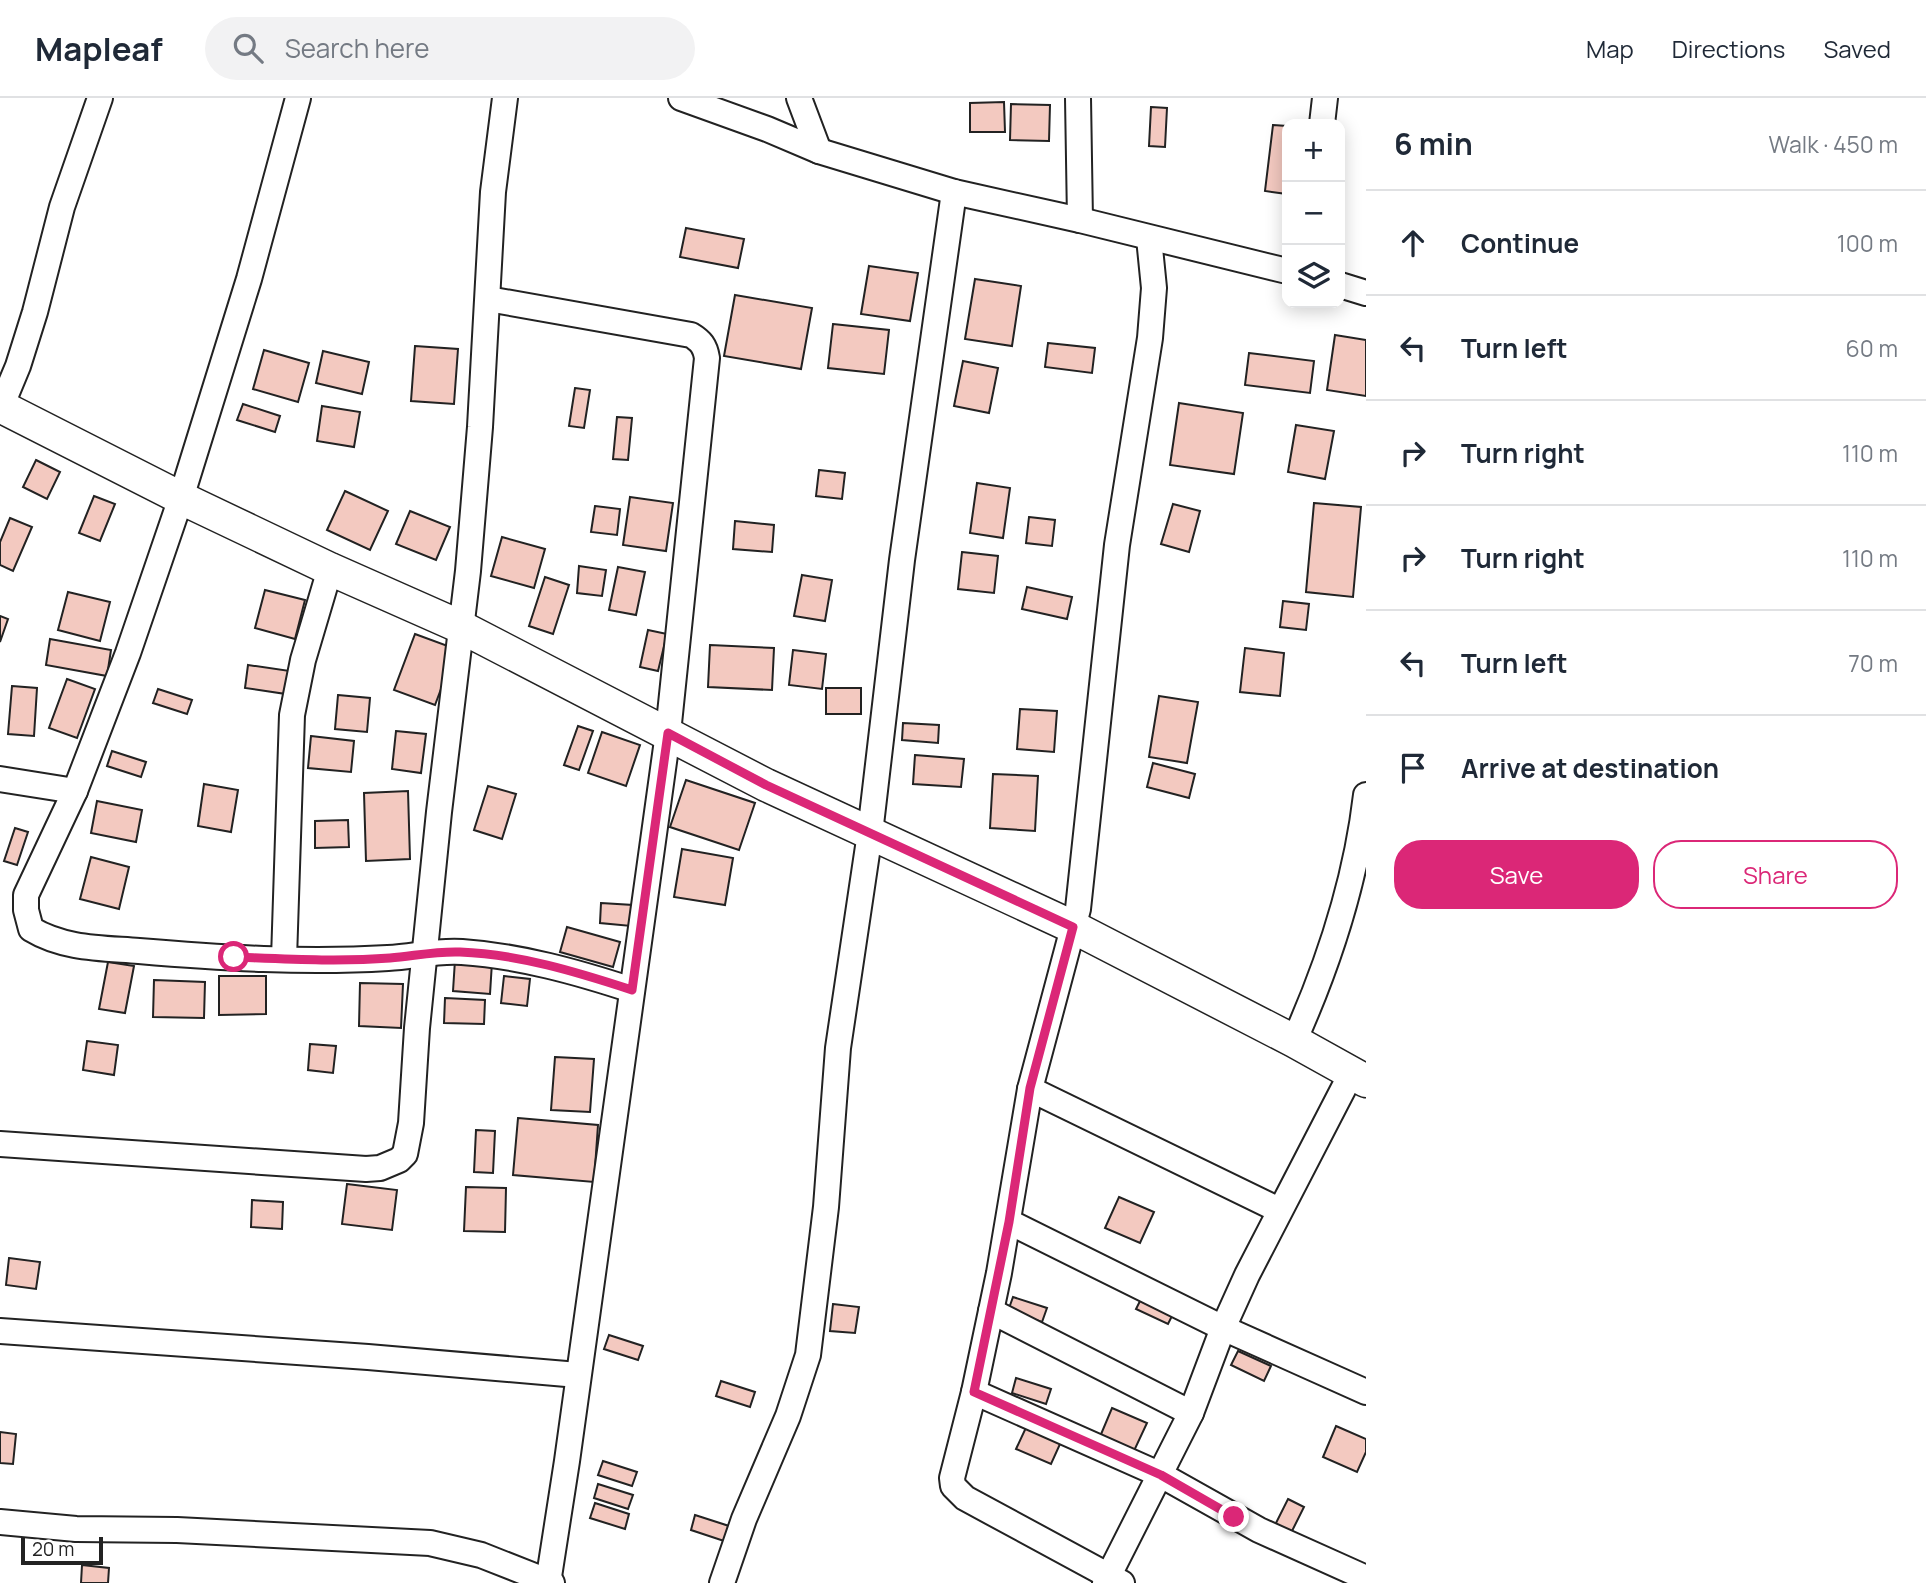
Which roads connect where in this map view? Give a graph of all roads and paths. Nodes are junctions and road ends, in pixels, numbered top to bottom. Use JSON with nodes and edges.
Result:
{"nodes":[{"id":1,"x":100,"y":98,"type":"edge"},
{"id":2,"x":298,"y":98,"type":"edge"},
{"id":3,"x":505,"y":98,"type":"edge"},
{"id":4,"x":681,"y":98,"type":"edge"},
{"id":5,"x":799,"y":98,"type":"edge"},
{"id":6,"x":1078,"y":98,"type":"edge"},
{"id":7,"x":1325,"y":98,"type":"edge"},
{"id":8,"x":726,"y":104,"type":"edge"},
{"id":9,"x":1323,"y":119,"type":"edge"},
{"id":10,"x":819,"y":151,"type":"junction"},
{"id":11,"x":954,"y":192,"type":"junction"},
{"id":12,"x":1080,"y":220,"type":"junction"},
{"id":13,"x":1149,"y":238,"type":"junction"},
{"id":14,"x":1282,"y":270,"type":"edge"},
{"id":15,"x":1345,"y":287,"type":"edge"},
{"id":16,"x":1366,"y":293,"type":"edge"},
{"id":17,"x":488,"y":299,"type":"junction"},
{"id":18,"x":1,"y":407,"type":"edge"},
{"id":19,"x":181,"y":498,"type":"junction"},
{"id":20,"x":330,"y":569,"type":"junction"},
{"id":21,"x":461,"y":627,"type":"junction"},
{"id":22,"x":668,"y":733,"type":"junction"},
{"id":23,"x":0,"y":779,"type":"edge"},
{"id":24,"x":75,"y":790,"type":"junction"},
{"id":25,"x":1366,"y":795,"type":"edge"},
{"id":26,"x":1364,"y":822,"type":"edge"},
{"id":27,"x":870,"y":833,"type":"junction"},
{"id":28,"x":1073,"y":927,"type":"junction"},
{"id":29,"x":426,"y":952,"type":"junction"},
{"id":30,"x":284,"y":959,"type":"junction"},
{"id":31,"x":632,"y":990,"type":"junction"},
{"id":32,"x":1294,"y":1041,"type":"junction"},
{"id":33,"x":1359,"y":1078,"type":"edge"},
{"id":34,"x":1030,"y":1088,"type":"junction"},
{"id":35,"x":0,"y":1144,"type":"edge"},
{"id":36,"x":1279,"y":1210,"type":"junction"},
{"id":37,"x":1009,"y":1222,"type":"junction"},
{"id":38,"x":991,"y":1311,"type":"junction"},
{"id":39,"x":1223,"y":1328,"type":"junction"},
{"id":40,"x":0,"y":1331,"type":"edge"},
{"id":41,"x":578,"y":1376,"type":"junction"},
{"id":42,"x":974,"y":1392,"type":"junction"},
{"id":43,"x":1366,"y":1392,"type":"edge"},
{"id":44,"x":1191,"y":1413,"type":"junction"},
{"id":45,"x":1161,"y":1475,"type":"junction"},
{"id":46,"x":0,"y":1522,"type":"edge"},
{"id":47,"x":1366,"y":1578,"type":"edge"},
{"id":48,"x":1112,"y":1580,"type":"edge"},
{"id":49,"x":550,"y":1583,"type":"edge"},
{"id":50,"x":722,"y":1583,"type":"edge"}],
"edges":[{"from":1,"to":18,"type":"street"},
{"from":2,"to":19,"type":"street"},
{"from":3,"to":17,"type":"street"},
{"from":4,"to":8,"type":"street"},
{"from":5,"to":10,"type":"street"},
{"from":6,"to":12,"type":"street"},
{"from":7,"to":9,"type":"street"},
{"from":8,"to":10,"type":"street"},
{"from":10,"to":11,"type":"street"},
{"from":11,"to":12,"type":"street"},
{"from":11,"to":27,"type":"street"},
{"from":12,"to":13,"type":"street"},
{"from":13,"to":14,"type":"street"},
{"from":13,"to":28,"type":"street"},
{"from":15,"to":16,"type":"street"},
{"from":17,"to":21,"type":"street"},
{"from":17,"to":22,"type":"street"},
{"from":18,"to":19,"type":"street"},
{"from":19,"to":20,"type":"street"},
{"from":19,"to":24,"type":"street"},
{"from":20,"to":21,"type":"street"},
{"from":20,"to":30,"type":"street"},
{"from":21,"to":22,"type":"street"},
{"from":21,"to":29,"type":"street"},
{"from":22,"to":27,"type":"street"},
{"from":22,"to":31,"type":"street"},
{"from":23,"to":24,"type":"street"},
{"from":24,"to":30,"type":"street"},
{"from":25,"to":26,"type":"street"},
{"from":26,"to":32,"type":"street"},
{"from":27,"to":28,"type":"street"},
{"from":27,"to":50,"type":"street"},
{"from":28,"to":32,"type":"street"},
{"from":28,"to":34,"type":"street"},
{"from":29,"to":30,"type":"street"},
{"from":29,"to":31,"type":"street"},
{"from":29,"to":35,"type":"street"},
{"from":31,"to":41,"type":"street"},
{"from":32,"to":33,"type":"street"},
{"from":33,"to":36,"type":"street"},
{"from":34,"to":36,"type":"street"},
{"from":34,"to":37,"type":"street"},
{"from":36,"to":39,"type":"street"},
{"from":37,"to":38,"type":"street"},
{"from":37,"to":39,"type":"street"},
{"from":38,"to":42,"type":"street"},
{"from":38,"to":44,"type":"street"},
{"from":39,"to":43,"type":"street"},
{"from":39,"to":44,"type":"street"},
{"from":40,"to":41,"type":"street"},
{"from":41,"to":49,"type":"street"},
{"from":42,"to":45,"type":"street"},
{"from":42,"to":48,"type":"street"},
{"from":44,"to":45,"type":"street"},
{"from":45,"to":47,"type":"street"},
{"from":45,"to":48,"type":"street"},
{"from":46,"to":49,"type":"street"}]}
